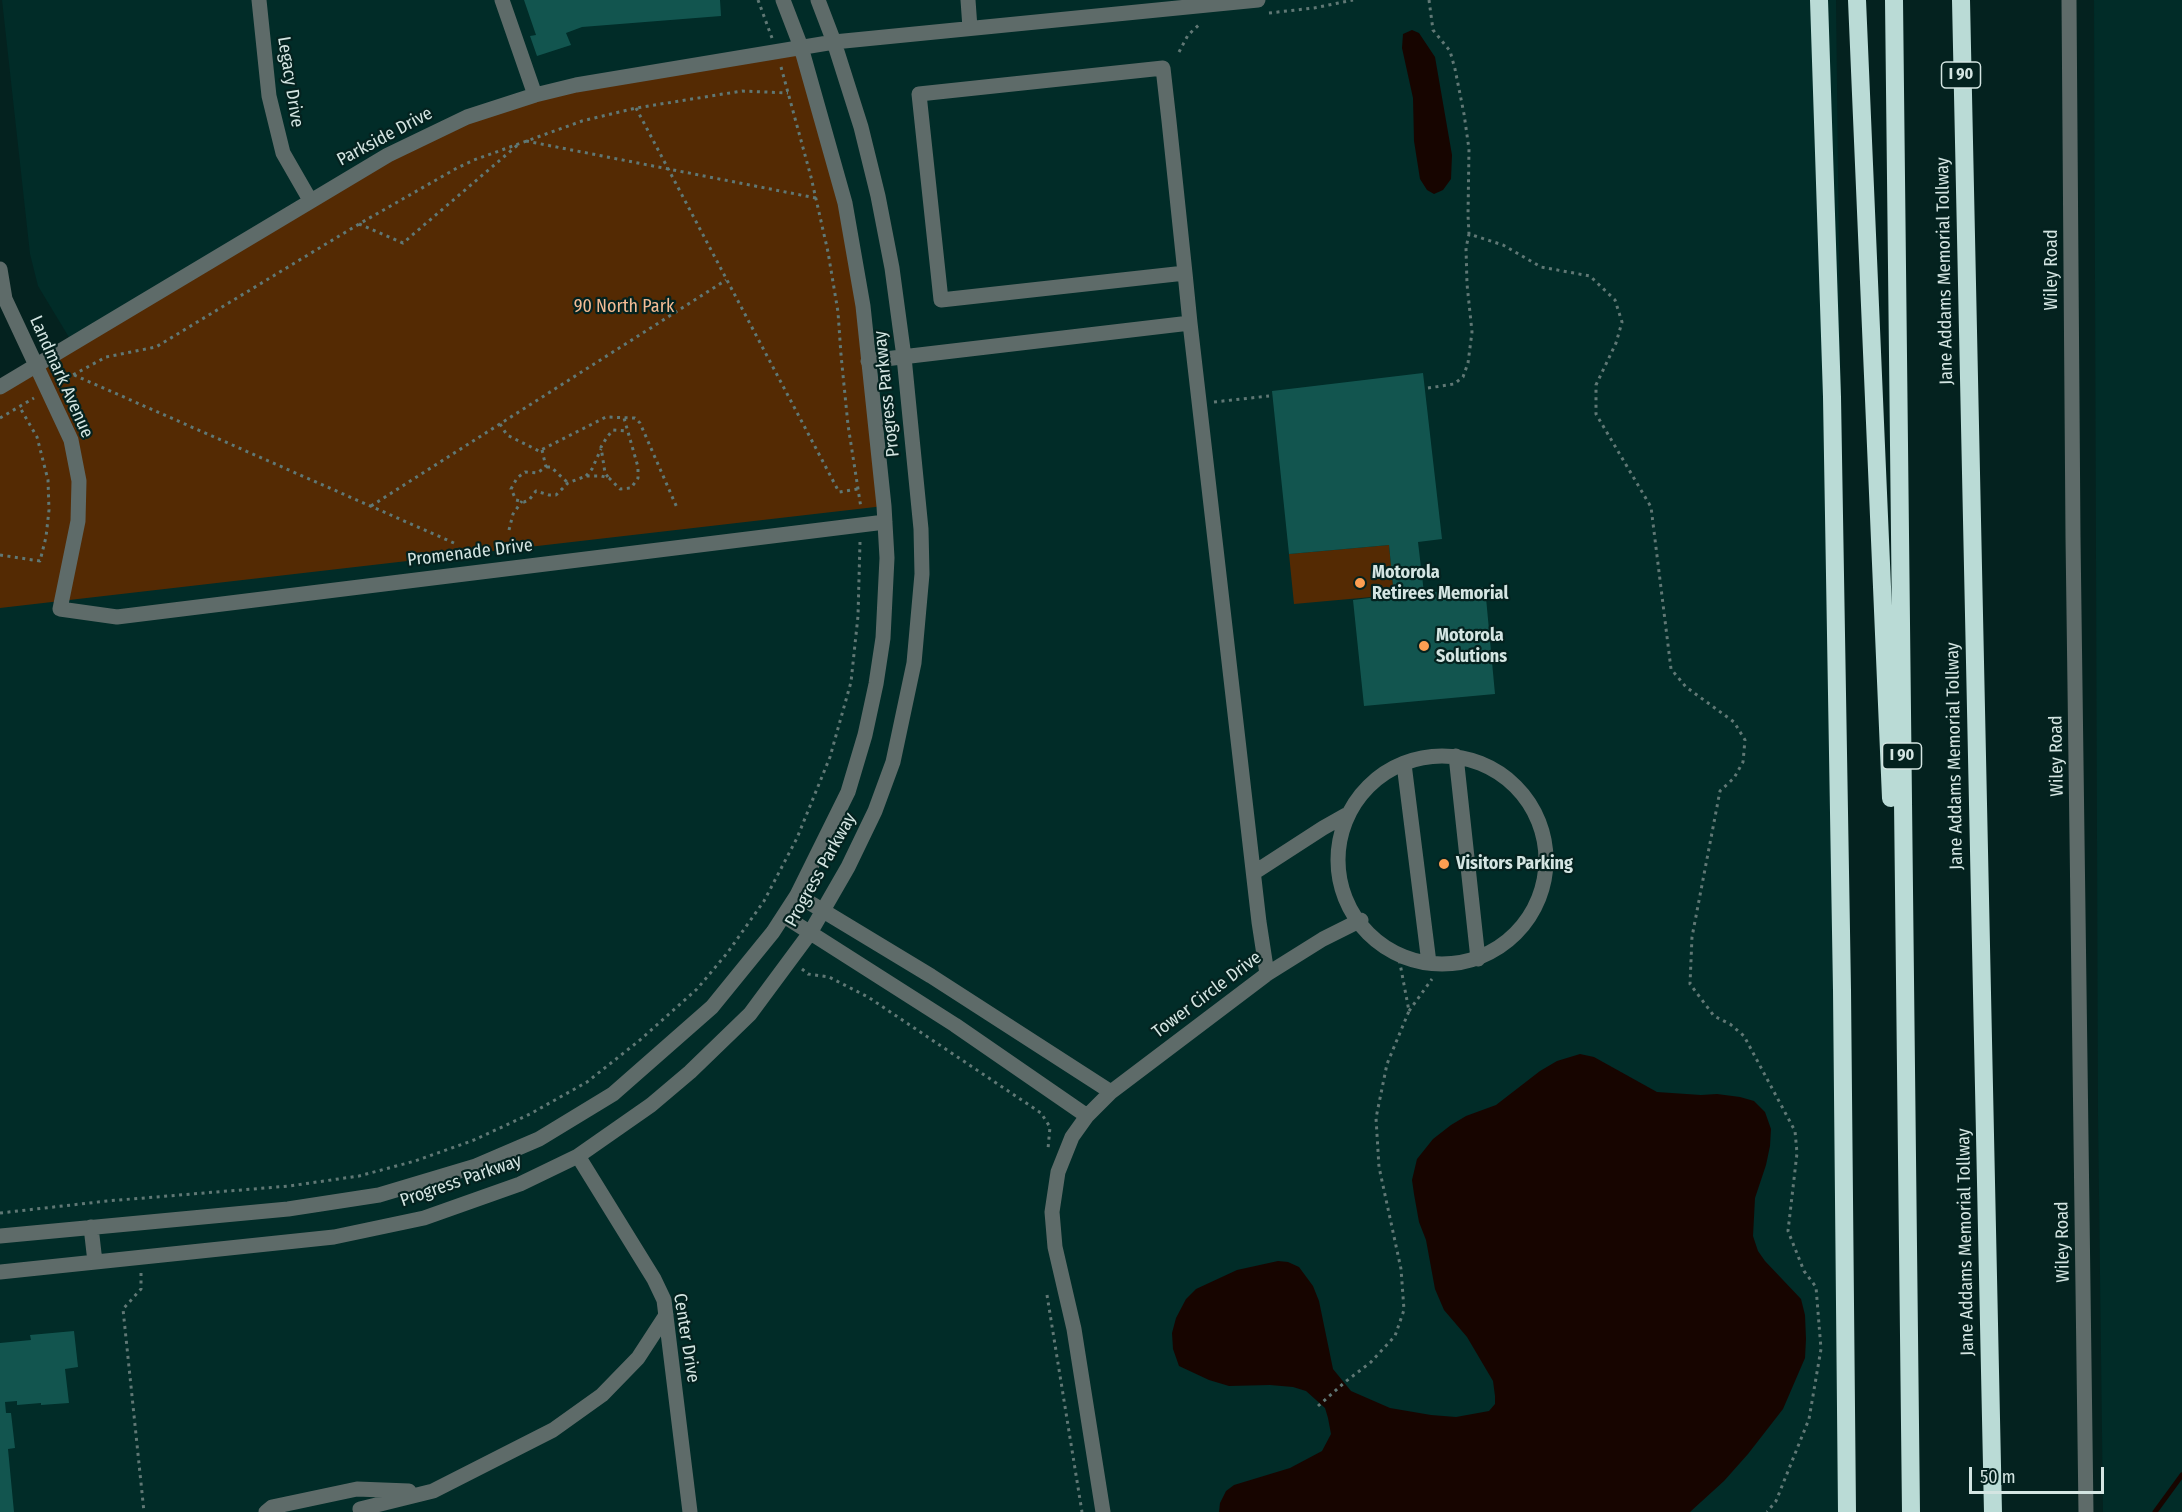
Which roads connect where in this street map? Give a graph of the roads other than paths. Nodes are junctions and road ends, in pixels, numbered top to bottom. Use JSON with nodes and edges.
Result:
{"nodes":[{"id":1,"x":259,"y":0,"type":"edge"},
{"id":2,"x":502,"y":0,"type":"edge"},
{"id":3,"x":783,"y":0,"type":"edge"},
{"id":4,"x":818,"y":0,"type":"edge"},
{"id":5,"x":968,"y":0,"type":"edge"},
{"id":6,"x":1258,"y":0,"type":"edge"},
{"id":7,"x":1819,"y":0,"type":"edge"},
{"id":8,"x":1857,"y":0,"type":"edge"},
{"id":9,"x":1894,"y":0,"type":"edge"},
{"id":10,"x":1960,"y":0,"type":"edge"},
{"id":11,"x":2069,"y":0,"type":"edge"},
{"id":12,"x":970,"y":28,"type":"junction"},
{"id":13,"x":834,"y":42,"type":"junction"},
{"id":14,"x":801,"y":47,"type":"junction"},
{"id":15,"x":535,"y":95,"type":"junction"},
{"id":16,"x":310,"y":200,"type":"junction"},
{"id":17,"x":0,"y":269,"type":"edge"},
{"id":18,"x":1185,"y":273,"type":"junction"},
{"id":19,"x":1190,"y":323,"type":"junction"},
{"id":20,"x":904,"y":357,"type":"junction"},
{"id":21,"x":868,"y":361,"type":"junction"},
{"id":22,"x":36,"y":367,"type":"junction"},
{"id":23,"x":0,"y":387,"type":"edge"},
{"id":24,"x":885,"y":522,"type":"junction"},
{"id":25,"x":60,"y":609,"type":"joint"},
{"id":26,"x":1456,"y":756,"type":"junction"},
{"id":27,"x":1404,"y":764,"type":"junction"},
{"id":28,"x":1346,"y":815,"type":"junction"},
{"id":29,"x":1255,"y":872,"type":"junction"},
{"id":30,"x":797,"y":895,"type":"junction"},
{"id":31,"x":824,"y":911,"type":"junction"},
{"id":32,"x":784,"y":916,"type":"junction"},
{"id":33,"x":1361,"y":920,"type":"junction"},
{"id":34,"x":810,"y":933,"type":"junction"},
{"id":35,"x":1478,"y":959,"type":"junction"},
{"id":36,"x":1436,"y":962,"type":"junction"},
{"id":37,"x":1267,"y":974,"type":"junction"},
{"id":38,"x":1111,"y":1092,"type":"junction"},
{"id":39,"x":1087,"y":1116,"type":"junction"},
{"id":40,"x":1906,"y":1146,"type":"junction"},
{"id":41,"x":578,"y":1156,"type":"junction"},
{"id":42,"x":91,"y":1227,"type":"junction"},
{"id":43,"x":0,"y":1236,"type":"edge"},
{"id":44,"x":95,"y":1262,"type":"junction"},
{"id":45,"x":0,"y":1272,"type":"edge"},
{"id":46,"x":666,"y":1316,"type":"junction"},
{"id":47,"x":427,"y":1492,"type":"junction"},
{"id":48,"x":360,"y":1509,"type":"dead end"},
{"id":49,"x":266,"y":1512,"type":"edge"},
{"id":50,"x":690,"y":1512,"type":"edge"},
{"id":51,"x":1103,"y":1512,"type":"edge"},
{"id":52,"x":1847,"y":1512,"type":"edge"},
{"id":53,"x":1911,"y":1512,"type":"edge"},
{"id":54,"x":1993,"y":1512,"type":"edge"},
{"id":55,"x":2086,"y":1512,"type":"edge"}],
"edges":[{"from":1,"to":16,"type":"street","name":"Legacy Drive"},
{"from":2,"to":15,"type":"street"},
{"from":3,"to":14,"type":"street","name":"Progress Parkway"},
{"from":4,"to":13,"type":"street","name":"Progress Parkway"},
{"from":5,"to":12,"type":"street"},
{"from":6,"to":12,"type":"street","name":"Parkside Drive"},
{"from":7,"to":52,"type":"highway"},
{"from":8,"to":40,"type":"highway"},
{"from":9,"to":40,"type":"highway","number":"I 90"},
{"from":10,"to":54,"type":"highway","name":"Jane Addams Memorial Tollway","number":"I 90"},
{"from":11,"to":55,"type":"street","name":"Wiley Road"},
{"from":12,"to":13,"type":"street","name":"Parkside Drive"},
{"from":13,"to":14,"type":"street","name":"Parkside Drive"},
{"from":13,"to":20,"type":"street","name":"Progress Parkway"},
{"from":14,"to":15,"type":"street","name":"Parkside Drive"},
{"from":14,"to":21,"type":"street","name":"Progress Parkway"},
{"from":15,"to":16,"type":"street","name":"Parkside Drive"},
{"from":16,"to":22,"type":"street","name":"Parkside Drive"},
{"from":17,"to":22,"type":"street","name":"Landmark Avenue"},
{"from":18,"to":18,"type":"street"},
{"from":18,"to":19,"type":"street"},
{"from":19,"to":20,"type":"street"},
{"from":19,"to":29,"type":"street"},
{"from":20,"to":21,"type":"street"},
{"from":20,"to":31,"type":"street","name":"Progress Parkway"},
{"from":21,"to":24,"type":"street","name":"Progress Parkway"},
{"from":22,"to":23,"type":"street","name":"Parkside Drive"},
{"from":22,"to":25,"type":"street","name":"Landmark Avenue"},
{"from":24,"to":25,"type":"street","name":"Promenade Drive"},
{"from":24,"to":30,"type":"street","name":"Progress Parkway"},
{"from":26,"to":27,"type":"street"},
{"from":26,"to":35,"type":"street"},
{"from":26,"to":35,"type":"street"},
{"from":27,"to":28,"type":"street"},
{"from":27,"to":36,"type":"street"},
{"from":28,"to":29,"type":"street"},
{"from":28,"to":33,"type":"street"},
{"from":29,"to":37,"type":"street"},
{"from":30,"to":31,"type":"street"},
{"from":30,"to":32,"type":"street","name":"Progress Parkway"},
{"from":31,"to":34,"type":"street","name":"Progress Parkway"},
{"from":31,"to":38,"type":"street"},
{"from":32,"to":34,"type":"street"},
{"from":32,"to":42,"type":"street","name":"Progress Parkway"},
{"from":33,"to":36,"type":"street"},
{"from":33,"to":37,"type":"street","name":"Tower Circle Drive"},
{"from":34,"to":39,"type":"street"},
{"from":34,"to":41,"type":"street","name":"Progress Parkway"},
{"from":35,"to":36,"type":"street"},
{"from":37,"to":38,"type":"street","name":"Tower Circle Drive"},
{"from":38,"to":39,"type":"street","name":"Tower Circle Drive"},
{"from":39,"to":51,"type":"street","name":"Tower Circle Drive"},
{"from":40,"to":53,"type":"highway","number":"I 90"},
{"from":41,"to":44,"type":"street","name":"Progress Parkway"},
{"from":41,"to":46,"type":"street","name":"Center Drive"},
{"from":42,"to":43,"type":"street","name":"Progress Parkway"},
{"from":42,"to":44,"type":"street"},
{"from":44,"to":45,"type":"street","name":"Progress Parkway"},
{"from":46,"to":47,"type":"street"},
{"from":46,"to":50,"type":"street","name":"Center Drive"},
{"from":47,"to":48,"type":"street"},
{"from":47,"to":49,"type":"street"}]}
